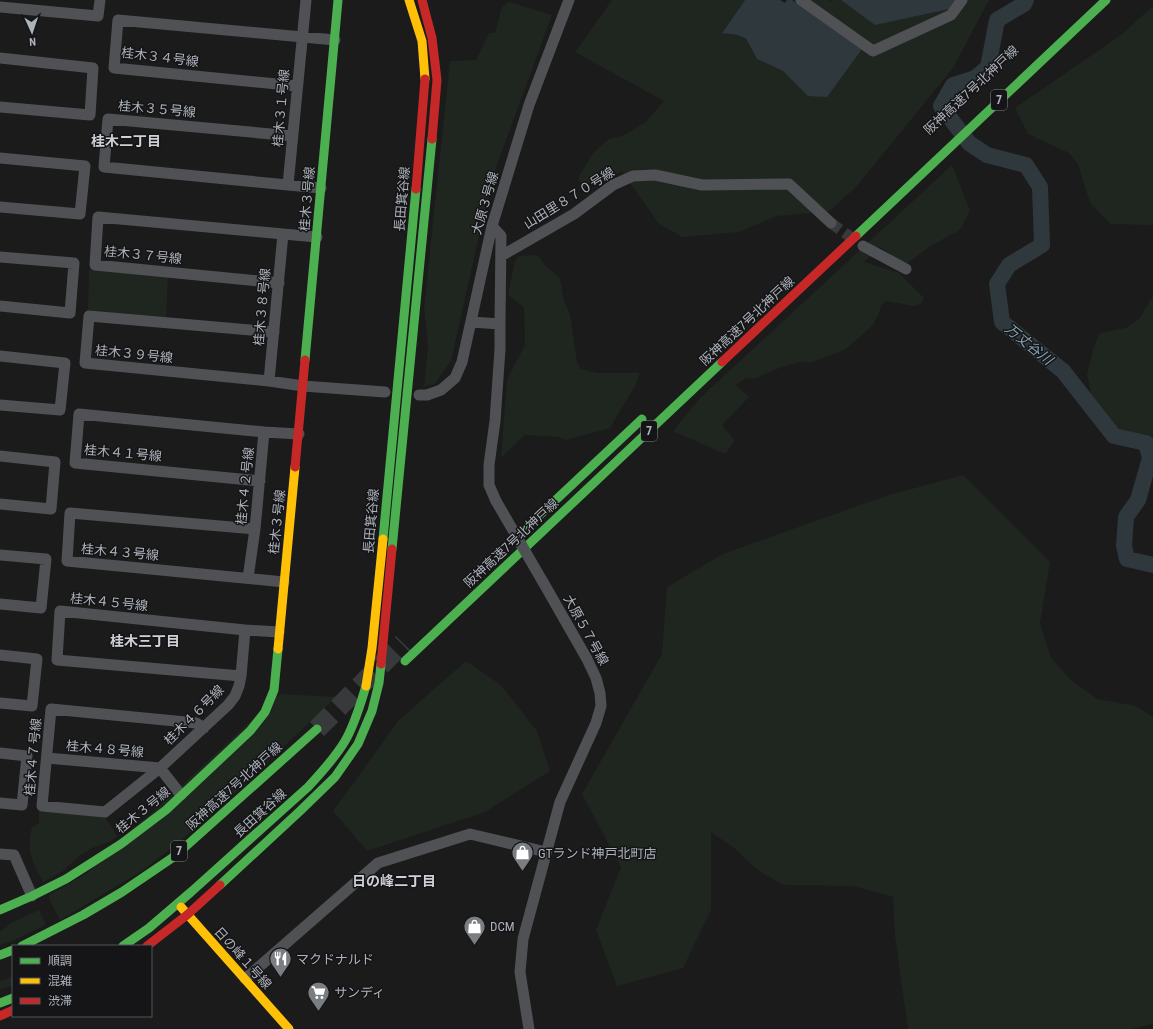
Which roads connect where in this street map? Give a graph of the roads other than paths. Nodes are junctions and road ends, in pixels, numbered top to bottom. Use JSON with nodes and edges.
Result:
{"nodes":[{"id":1,"x":100,"y":0,"type":"edge"},
{"id":2,"x":306,"y":0,"type":"edge"},
{"id":3,"x":338,"y":0,"type":"edge"},
{"id":4,"x":409,"y":0,"type":"edge"},
{"id":5,"x":422,"y":0,"type":"edge"},
{"id":6,"x":569,"y":0,"type":"edge"},
{"id":7,"x":801,"y":0,"type":"edge"},
{"id":8,"x":962,"y":0,"type":"edge"},
{"id":9,"x":1106,"y":0,"type":"edge"},
{"id":10,"x":0,"y":7,"type":"edge"},
{"id":11,"x":302,"y":37,"type":"junction"},
{"id":12,"x":335,"y":40,"type":"junction"},
{"id":13,"x":0,"y":58,"type":"edge"},
{"id":14,"x":297,"y":86,"type":"junction"},
{"id":15,"x":0,"y":107,"type":"edge"},
{"id":16,"x":292,"y":136,"type":"junction"},
{"id":17,"x":0,"y":158,"type":"edge"},
{"id":18,"x":288,"y":185,"type":"junction"},
{"id":19,"x":322,"y":188,"type":"junction"},
{"id":20,"x":0,"y":207,"type":"edge"},
{"id":21,"x":831,"y":223,"type":"tunnel mouth"},
{"id":22,"x":492,"y":226,"type":"junction"},
{"id":23,"x":283,"y":234,"type":"junction"},
{"id":24,"x":317,"y":237,"type":"junction"},
{"id":25,"x":863,"y":246,"type":"tunnel mouth"},
{"id":26,"x":500,"y":256,"type":"junction"},
{"id":27,"x":0,"y":257,"type":"edge"},
{"id":28,"x":906,"y":269,"type":"dead end"},
{"id":29,"x":279,"y":283,"type":"junction"},
{"id":30,"x":0,"y":306,"type":"edge"},
{"id":31,"x":471,"y":322,"type":"junction"},
{"id":32,"x":500,"y":324,"type":"junction"},
{"id":33,"x":274,"y":332,"type":"junction"},
{"id":34,"x":0,"y":356,"type":"edge"},
{"id":35,"x":269,"y":382,"type":"junction"},
{"id":36,"x":303,"y":386,"type":"junction"},
{"id":37,"x":385,"y":392,"type":"dead end"},
{"id":38,"x":419,"y":395,"type":"dead end"},
{"id":39,"x":0,"y":405,"type":"edge"},
{"id":40,"x":649,"y":412,"type":"dead end"},
{"id":41,"x":264,"y":432,"type":"junction"},
{"id":42,"x":299,"y":434,"type":"junction"},
{"id":43,"x":0,"y":456,"type":"edge"},
{"id":44,"x":260,"y":481,"type":"junction"},
{"id":45,"x":0,"y":504,"type":"edge"},
{"id":46,"x":255,"y":529,"type":"junction"},
{"id":47,"x":508,"y":544,"type":"dead end"},
{"id":48,"x":0,"y":555,"type":"edge"},
{"id":49,"x":248,"y":578,"type":"junction"},
{"id":50,"x":284,"y":582,"type":"junction"},
{"id":51,"x":0,"y":604,"type":"edge"},
{"id":52,"x":245,"y":630,"type":"junction"},
{"id":53,"x":279,"y":632,"type":"junction"},
{"id":54,"x":0,"y":655,"type":"edge"},
{"id":55,"x":405,"y":661,"type":"dead end"},
{"id":56,"x":241,"y":676,"type":"junction"},
{"id":57,"x":0,"y":703,"type":"edge"},
{"id":58,"x":204,"y":728,"type":"junction"},
{"id":59,"x":317,"y":729,"type":"tunnel mouth"},
{"id":60,"x":0,"y":754,"type":"edge"},
{"id":61,"x":47,"y":758,"type":"junction"},
{"id":62,"x":160,"y":768,"type":"junction"},
{"id":63,"x":182,"y":795,"type":"junction"},
{"id":64,"x":0,"y":803,"type":"edge"},
{"id":65,"x":546,"y":852,"type":"junction"},
{"id":66,"x":0,"y":854,"type":"edge"},
{"id":67,"x":32,"y":896,"type":"junction"},
{"id":68,"x":178,"y":903,"type":"junction"},
{"id":69,"x":0,"y":910,"type":"edge"},
{"id":70,"x":187,"y":915,"type":"junction"},
{"id":71,"x":24,"y":945,"type":"edge"},
{"id":72,"x":125,"y":945,"type":"edge"},
{"id":73,"x":148,"y":945,"type":"edge"},
{"id":74,"x":12,"y":950,"type":"edge"},
{"id":75,"x":0,"y":955,"type":"edge"},
{"id":76,"x":245,"y":979,"type":"junction"},
{"id":77,"x":12,"y":998,"type":"edge"},
{"id":78,"x":0,"y":1003,"type":"edge"},
{"id":79,"x":12,"y":1010,"type":"edge"},
{"id":80,"x":0,"y":1016,"type":"edge"},
{"id":81,"x":288,"y":1029,"type":"edge"},
{"id":82,"x":530,"y":1029,"type":"edge"}],
"edges":[{"from":1,"to":10,"type":"street"},
{"from":2,"to":11,"type":"street","name":"桂木３１号線"},
{"from":3,"to":12,"type":"main road","name":"桂木３号線"},
{"from":4,"to":68,"type":"main road","name":"長田箕谷線"},
{"from":5,"to":70,"type":"main road","name":"長田箕谷線"},
{"from":6,"to":22,"type":"street","name":"大原３号線"},
{"from":7,"to":8,"type":"street"},
{"from":9,"to":55,"type":"main road","name":"阪神高速7号北神戸線","number":"7"},
{"from":11,"to":12,"type":"street","name":"桂木３４号線"},
{"from":11,"to":14,"type":"street","name":"桂木３１号線"},
{"from":11,"to":14,"type":"street","name":"桂木３４号線"},
{"from":12,"to":19,"type":"main road","name":"桂木３号線"},
{"from":13,"to":15,"type":"street"},
{"from":14,"to":16,"type":"street","name":"桂木３１号線"},
{"from":16,"to":18,"type":"street","name":"桂木３１号線"},
{"from":16,"to":18,"type":"street","name":"桂木３５号線"},
{"from":17,"to":20,"type":"street"},
{"from":18,"to":19,"type":"street"},
{"from":19,"to":24,"type":"main road","name":"桂木３号線"},
{"from":21,"to":26,"type":"street","name":"山田里８７０号線"},
{"from":22,"to":26,"type":"street","name":"大原５７号線"},
{"from":22,"to":31,"type":"street","name":"大原３号線"},
{"from":23,"to":24,"type":"street"},
{"from":23,"to":29,"type":"street","name":"桂木３８号線"},
{"from":23,"to":29,"type":"street","name":"桂木３７号線"},
{"from":24,"to":36,"type":"main road","name":"桂木３号線"},
{"from":25,"to":28,"type":"street"},
{"from":26,"to":32,"type":"street","name":"大原５７号線"},
{"from":27,"to":30,"type":"street"},
{"from":29,"to":33,"type":"street","name":"桂木３８号線"},
{"from":31,"to":32,"type":"street"},
{"from":31,"to":38,"type":"street","name":"大原３号線"},
{"from":32,"to":65,"type":"street","name":"大原５７号線","bridge":true},
{"from":33,"to":35,"type":"street","name":"桂木３８号線"},
{"from":33,"to":35,"type":"street","name":"桂木３９号線"},
{"from":34,"to":39,"type":"street"},
{"from":35,"to":36,"type":"street"},
{"from":36,"to":37,"type":"street"},
{"from":36,"to":42,"type":"main road","name":"桂木３号線"},
{"from":40,"to":47,"type":"main road","name":"阪神高速7号北神戸線","number":"7"},
{"from":41,"to":42,"type":"street","name":"桂木４２号線"},
{"from":41,"to":44,"type":"street","name":"桂木４２号線"},
{"from":41,"to":44,"type":"street","name":"桂木４１号線"},
{"from":42,"to":50,"type":"main road","name":"桂木３号線"},
{"from":43,"to":45,"type":"street"},
{"from":44,"to":46,"type":"street","name":"桂木４２号線"},
{"from":46,"to":49,"type":"street","name":"桂木４２号線"},
{"from":46,"to":49,"type":"street","name":"桂木４３号線"},
{"from":48,"to":51,"type":"street"},
{"from":49,"to":50,"type":"street","name":"桂木４３号線"},
{"from":50,"to":53,"type":"main road","name":"桂木３号線"},
{"from":52,"to":53,"type":"street"},
{"from":52,"to":56,"type":"street","name":"桂木４６号線"},
{"from":52,"to":56,"type":"street","name":"桂木４５号線"},
{"from":53,"to":63,"type":"main road","name":"桂木３号線"},
{"from":54,"to":57,"type":"street"},
{"from":56,"to":58,"type":"street","name":"桂木４６号線"},
{"from":58,"to":61,"type":"street","name":"桂木４７号線"},
{"from":58,"to":62,"type":"street","name":"桂木４６号線"},
{"from":59,"to":71,"type":"main road","name":"阪神高速7号北神戸線","number":"7"},
{"from":60,"to":64,"type":"street"},
{"from":61,"to":62,"type":"street","name":"桂木４８号線"},
{"from":61,"to":62,"type":"street","name":"桂木４７号線"},
{"from":62,"to":63,"type":"street"},
{"from":63,"to":67,"type":"main road","name":"桂木３号線"},
{"from":65,"to":76,"type":"street"},
{"from":65,"to":82,"type":"street","name":"大原５７号線"},
{"from":66,"to":67,"type":"street"},
{"from":67,"to":69,"type":"main road","name":"桂木３号線"},
{"from":68,"to":70,"type":"main road","name":"日の峰１号線"},
{"from":68,"to":72,"type":"main road","name":"長田箕谷線"},
{"from":70,"to":73,"type":"main road","name":"長田箕谷線"},
{"from":70,"to":76,"type":"main road","name":"日の峰１号線"},
{"from":74,"to":75,"type":"main road"},
{"from":76,"to":81,"type":"main road","name":"日の峰１号線"},
{"from":77,"to":78,"type":"main road"},
{"from":79,"to":80,"type":"main road"}]}
